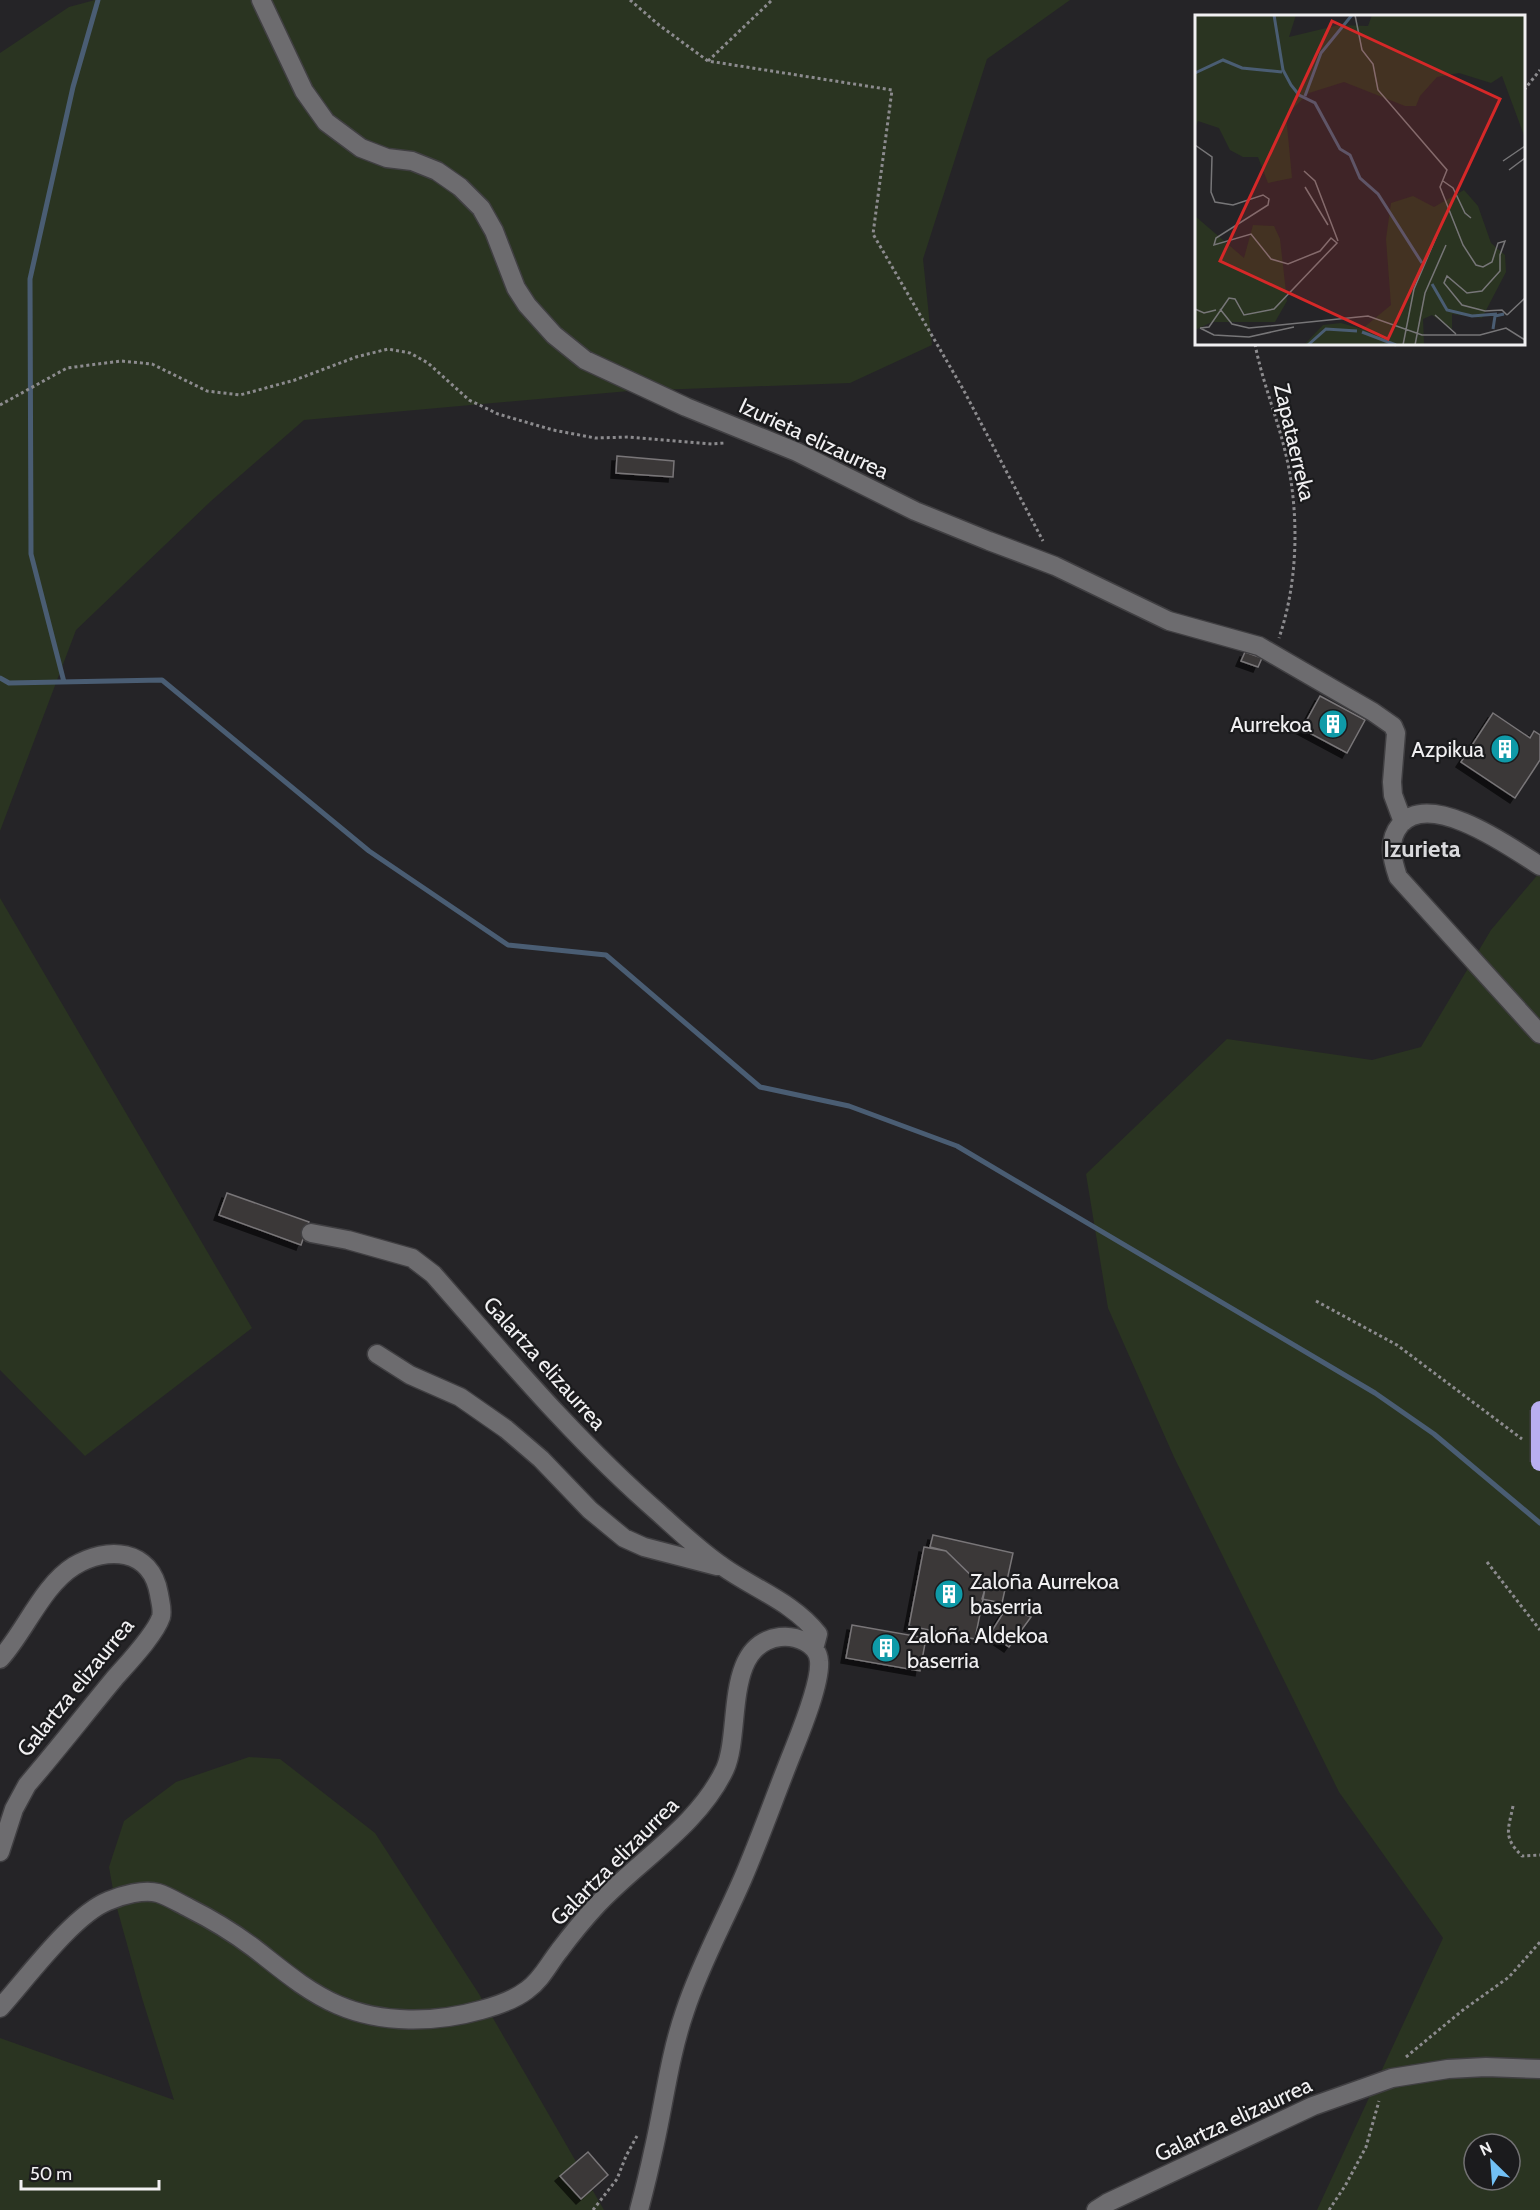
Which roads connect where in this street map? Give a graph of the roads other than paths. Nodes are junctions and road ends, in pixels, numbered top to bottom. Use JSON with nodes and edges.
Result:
{"nodes":[{"id":1,"x":261,"y":0,"type":"edge"},
{"id":2,"x":1403,"y":822,"type":"junction"},
{"id":3,"x":1540,"y":867,"type":"edge"},
{"id":4,"x":1540,"y":1034,"type":"edge"},
{"id":5,"x":311,"y":1233,"type":"dead end"},
{"id":6,"x":377,"y":1354,"type":"dead end"},
{"id":7,"x":1540,"y":1410,"type":"edge"},
{"id":8,"x":1540,"y":1462,"type":"edge"},
{"id":9,"x":722,"y":1567,"type":"junction"},
{"id":10,"x":814,"y":1649,"type":"junction"},
{"id":11,"x":0,"y":1659,"type":"edge"},
{"id":12,"x":0,"y":1852,"type":"edge"},
{"id":13,"x":0,"y":2008,"type":"edge"},
{"id":14,"x":1540,"y":2069,"type":"edge"},
{"id":15,"x":639,"y":2210,"type":"edge"},
{"id":16,"x":1096,"y":2210,"type":"edge"}],
"edges":[{"from":1,"to":2,"type":"street","name":"Izurieta elizaurrea"},
{"from":2,"to":3,"type":"street"},
{"from":2,"to":4,"type":"street"},
{"from":5,"to":9,"type":"street","name":"Galartza elizaurrea"},
{"from":6,"to":9,"type":"street","name":"Galartza elizaurrea"},
{"from":7,"to":8,"type":"highway","bridge":true},
{"from":9,"to":10,"type":"street","name":"Galartza elizaurrea"},
{"from":10,"to":13,"type":"street","name":"Galartza elizaurrea"},
{"from":10,"to":15,"type":"street","name":"Galartza elizaurrea"},
{"from":11,"to":12,"type":"street","name":"Galartza elizaurrea"},
{"from":14,"to":16,"type":"street","name":"Galartza elizaurrea"}]}
